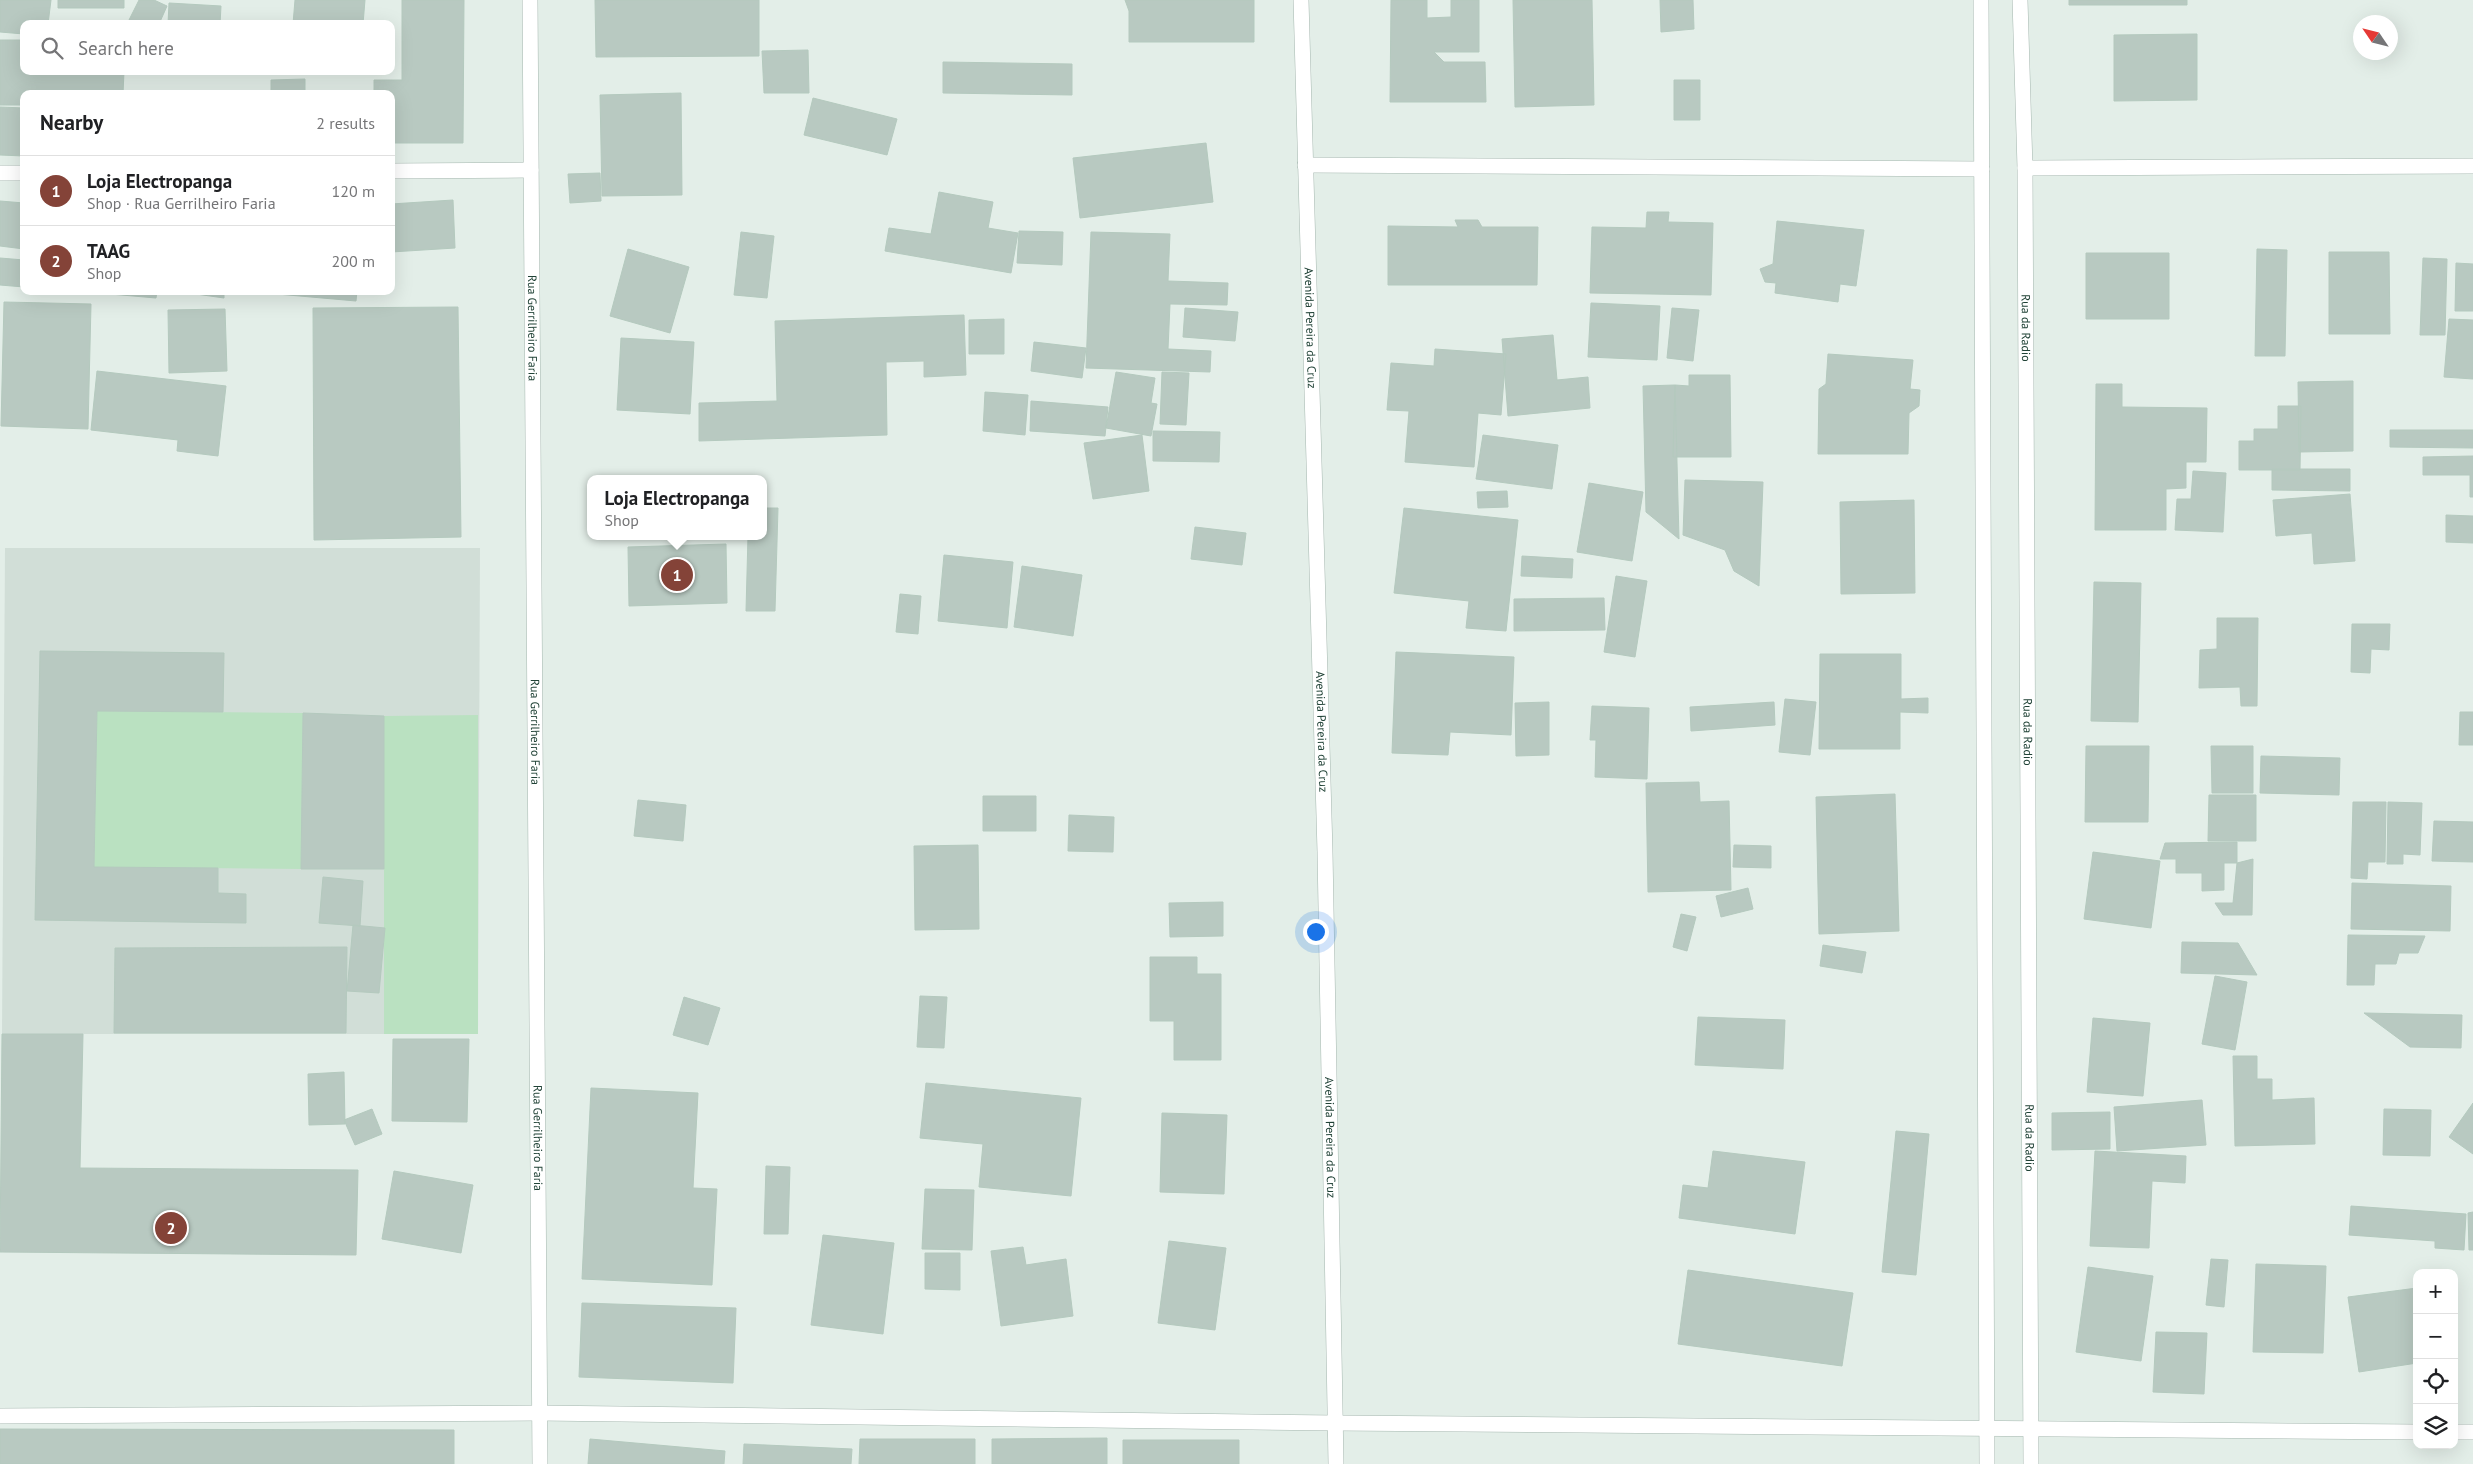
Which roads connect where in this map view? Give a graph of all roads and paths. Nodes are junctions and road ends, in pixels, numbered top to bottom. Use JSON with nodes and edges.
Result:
{"nodes":[{"id":1,"x":530,"y":0,"type":"edge"},
{"id":2,"x":1301,"y":0,"type":"edge"},
{"id":3,"x":1981,"y":0,"type":"edge"},
{"id":4,"x":2020,"y":0,"type":"edge"},
{"id":5,"x":1305,"y":165,"type":"junction"},
{"id":6,"x":2473,"y":166,"type":"edge"},
{"id":7,"x":2025,"y":168,"type":"junction"},
{"id":8,"x":1982,"y":169,"type":"junction"},
{"id":9,"x":531,"y":170,"type":"junction"},
{"id":10,"x":395,"y":171,"type":"edge"},
{"id":11,"x":0,"y":173,"type":"edge"},
{"id":12,"x":20,"y":173,"type":"edge"},
{"id":13,"x":539,"y":1413,"type":"junction"},
{"id":14,"x":0,"y":1416,"type":"edge"},
{"id":15,"x":1335,"y":1423,"type":"junction"},
{"id":16,"x":2031,"y":1427,"type":"junction"},
{"id":17,"x":1988,"y":1428,"type":"junction"},
{"id":18,"x":2413,"y":1432,"type":"edge"},
{"id":19,"x":2458,"y":1432,"type":"edge"},
{"id":20,"x":2473,"y":1432,"type":"edge"},
{"id":21,"x":540,"y":1464,"type":"edge"},
{"id":22,"x":1336,"y":1464,"type":"edge"},
{"id":23,"x":1986,"y":1464,"type":"edge"},
{"id":24,"x":2031,"y":1464,"type":"edge"}],
"edges":[{"from":1,"to":9,"type":"street","name":"Rua Gerrilheiro Faria"},
{"from":2,"to":5,"type":"street","name":"Avenida Pereira da Cruz"},
{"from":3,"to":8,"type":"street"},
{"from":4,"to":7,"type":"street","name":"Rua da Radio"},
{"from":5,"to":8,"type":"street"},
{"from":5,"to":15,"type":"street","name":"Avenida Pereira da Cruz"},
{"from":6,"to":7,"type":"street"},
{"from":7,"to":16,"type":"street","name":"Rua da Radio"},
{"from":8,"to":17,"type":"street"},
{"from":9,"to":10,"type":"street"},
{"from":9,"to":13,"type":"street","name":"Rua Gerrilheiro Faria"},
{"from":11,"to":12,"type":"street"},
{"from":13,"to":14,"type":"street"},
{"from":13,"to":15,"type":"street"},
{"from":13,"to":21,"type":"street","name":"Rua Gerrilheiro Faria"},
{"from":15,"to":17,"type":"street"},
{"from":15,"to":22,"type":"street","name":"Avenida Pereira da Cruz"},
{"from":16,"to":17,"type":"street"},
{"from":16,"to":18,"type":"street"},
{"from":16,"to":24,"type":"street","name":"Rua da Radio"},
{"from":17,"to":23,"type":"street"},
{"from":19,"to":20,"type":"street"}]}
